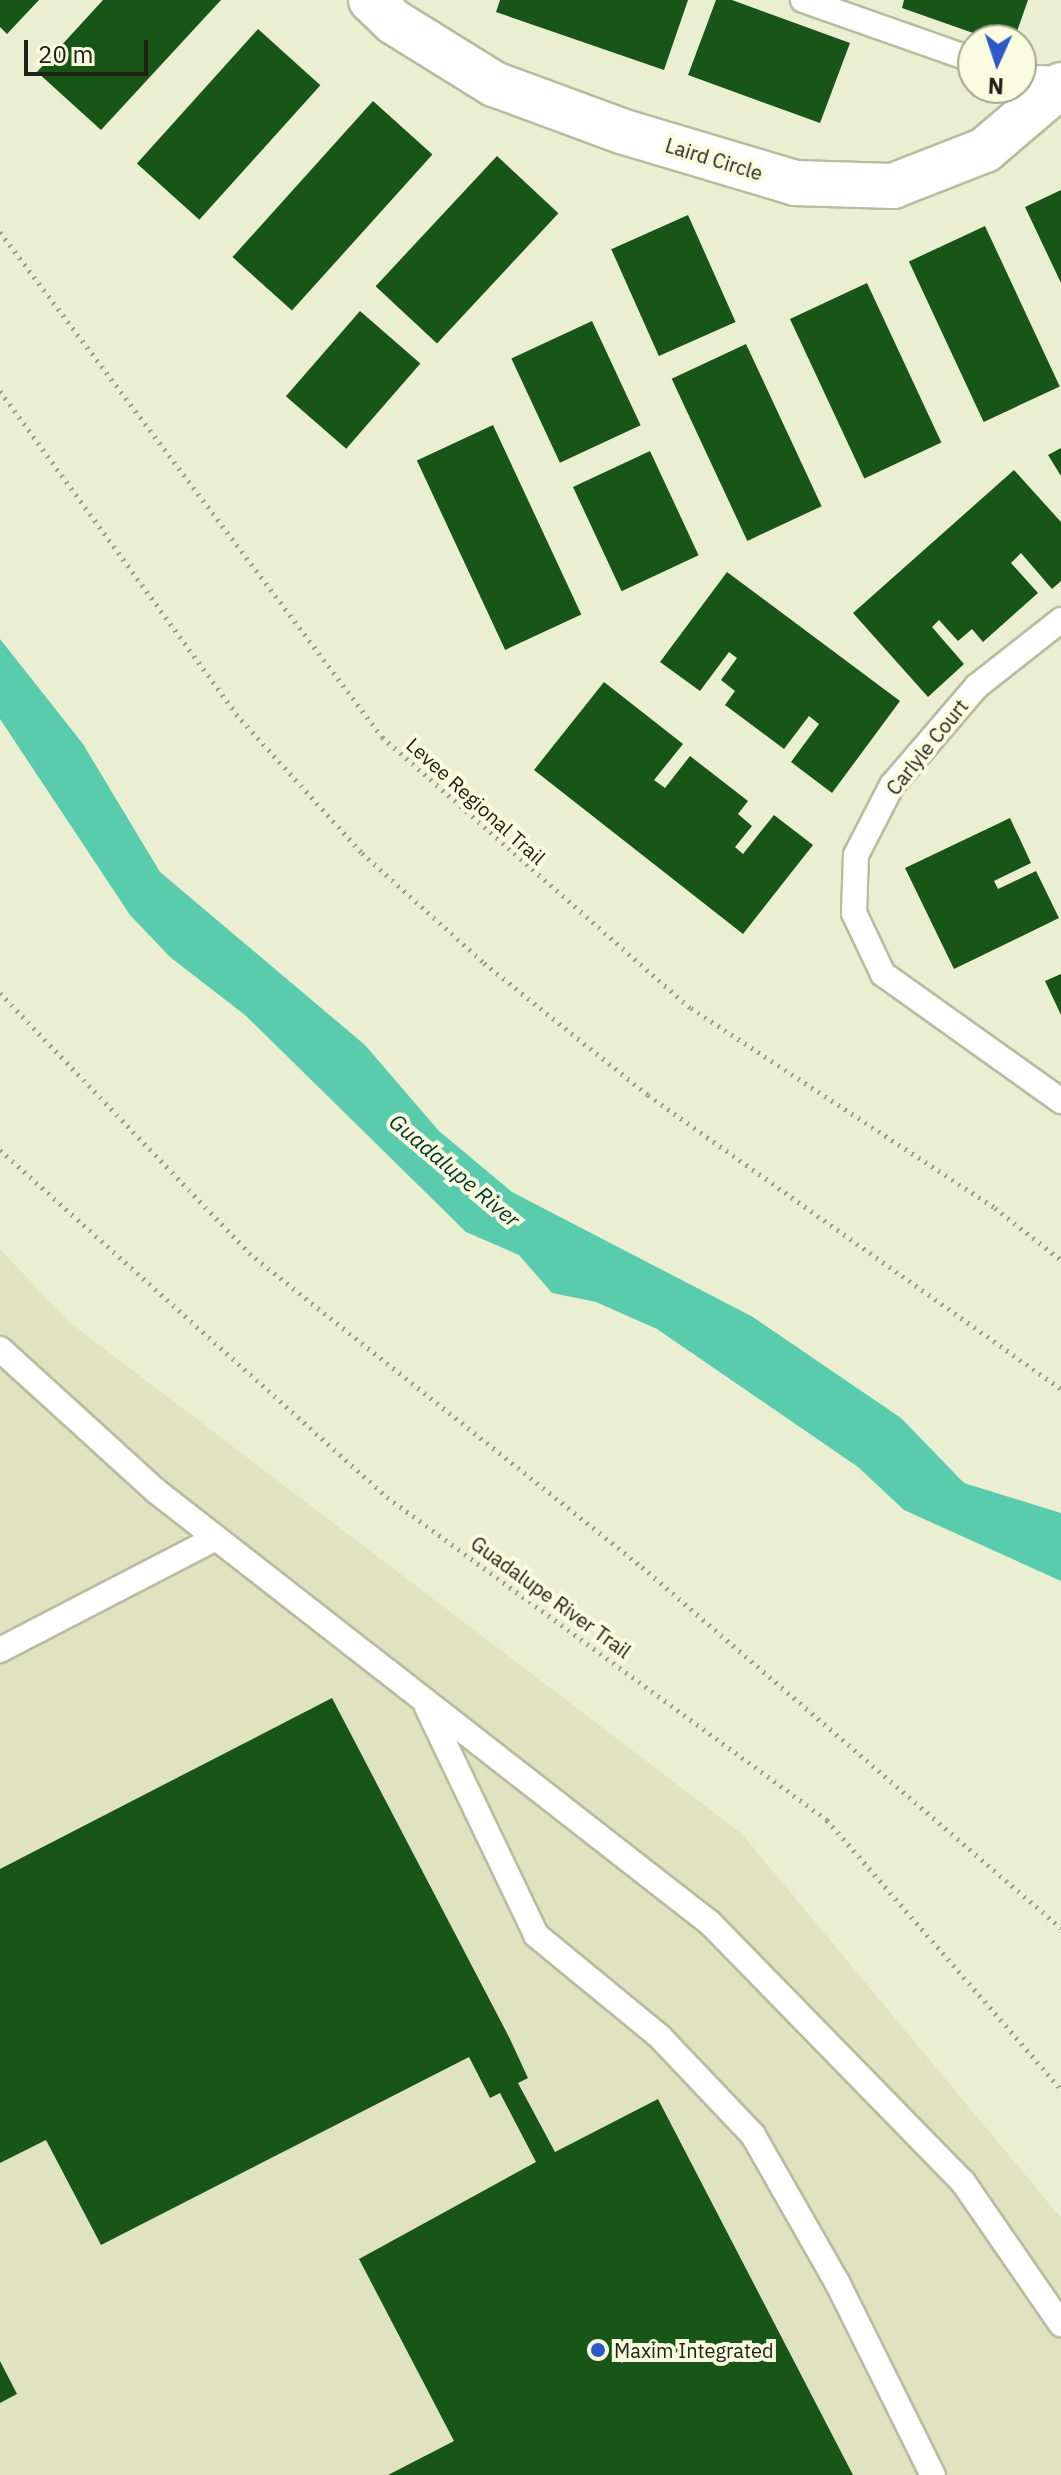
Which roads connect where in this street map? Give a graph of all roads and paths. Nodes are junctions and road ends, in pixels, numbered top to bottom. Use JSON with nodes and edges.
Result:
{"nodes":[{"id":1,"x":371,"y":0,"type":"edge"},
{"id":2,"x":803,"y":0,"type":"edge"},
{"id":3,"x":957,"y":54,"type":"edge"},
{"id":4,"x":1037,"y":79,"type":"edge"},
{"id":5,"x":1061,"y":82,"type":"edge"},
{"id":6,"x":0,"y":232,"type":"edge"},
{"id":7,"x":0,"y":391,"type":"edge"},
{"id":8,"x":1061,"y":620,"type":"edge"},
{"id":9,"x":0,"y":993,"type":"edge"},
{"id":10,"x":1061,"y":1101,"type":"edge"},
{"id":11,"x":0,"y":1150,"type":"edge"},
{"id":12,"x":1061,"y":1260,"type":"edge"},
{"id":13,"x":0,"y":1349,"type":"edge"},
{"id":14,"x":1061,"y":1389,"type":"edge"},
{"id":15,"x":216,"y":1538,"type":"junction"},
{"id":16,"x":0,"y":1650,"type":"edge"},
{"id":17,"x":424,"y":1701,"type":"junction"},
{"id":18,"x":1061,"y":1928,"type":"edge"},
{"id":19,"x":1061,"y":2089,"type":"edge"},
{"id":20,"x":1061,"y":2324,"type":"edge"},
{"id":21,"x":933,"y":2475,"type":"edge"}],
"edges":[{"from":1,"to":5,"type":"street","name":"Laird Circle"},
{"from":2,"to":3,"type":"lane"},
{"from":4,"to":5,"type":"lane"},
{"from":6,"to":12,"type":"path","name":"Levee Regional Trail"},
{"from":7,"to":14,"type":"path"},
{"from":8,"to":10,"type":"lane","name":"Carlyle Court"},
{"from":9,"to":18,"type":"path"},
{"from":11,"to":19,"type":"path","name":"Guadalupe River Trail"},
{"from":13,"to":15,"type":"lane"},
{"from":15,"to":16,"type":"lane"},
{"from":15,"to":17,"type":"lane"},
{"from":17,"to":20,"type":"lane"},
{"from":17,"to":21,"type":"lane"}]}
